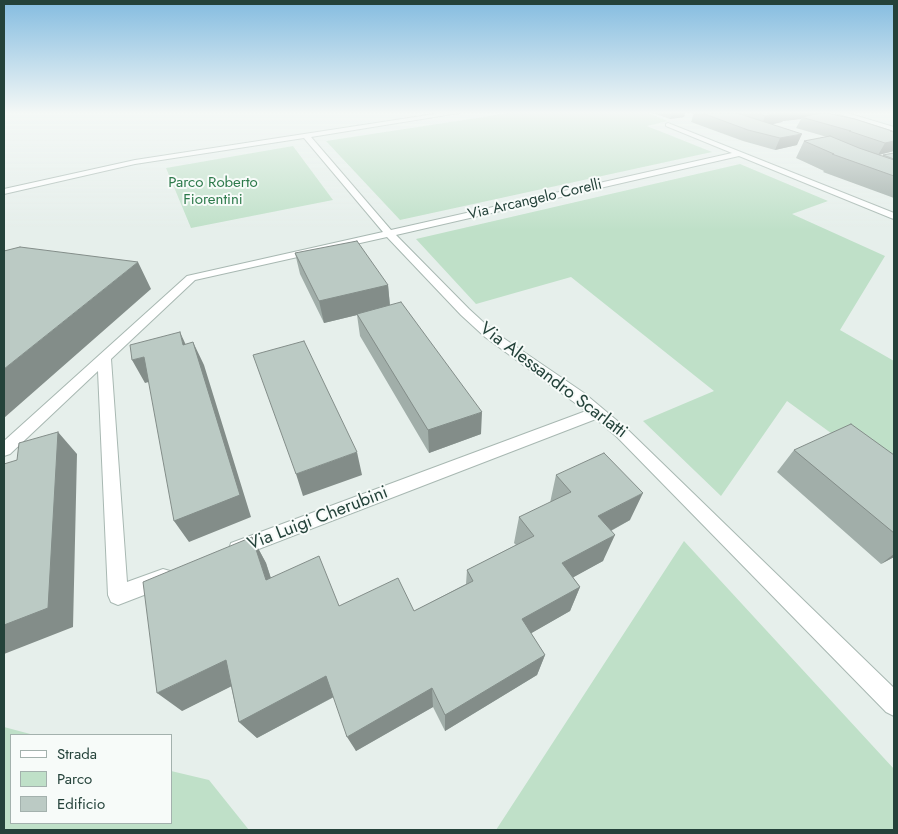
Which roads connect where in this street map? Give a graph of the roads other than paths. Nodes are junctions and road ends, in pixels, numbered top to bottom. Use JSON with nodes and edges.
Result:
{"nodes":[{"id":1,"x":198,"y":152,"type":"edge"},
{"id":2,"x":319,"y":152,"type":"edge"},
{"id":3,"x":735,"y":152,"type":"edge"},
{"id":4,"x":740,"y":154,"type":"junction"},
{"id":5,"x":4,"y":191,"type":"edge"},
{"id":6,"x":894,"y":216,"type":"edge"},
{"id":7,"x":388,"y":233,"type":"junction"},
{"id":8,"x":104,"y":358,"type":"junction"},
{"id":9,"x":599,"y":412,"type":"junction"},
{"id":10,"x":4,"y":450,"type":"edge"},
{"id":11,"x":219,"y":556,"type":"edge"},
{"id":12,"x":182,"y":570,"type":"edge"},
{"id":13,"x":894,"y":704,"type":"edge"}],
"edges":[{"from":1,"to":5,"type":"street"},
{"from":2,"to":7,"type":"street","name":"Via Alessandro Scarlatti"},
{"from":3,"to":4,"type":"street"},
{"from":4,"to":6,"type":"street"},
{"from":4,"to":7,"type":"street","name":"Via Arcangelo Corelli"},
{"from":7,"to":8,"type":"street"},
{"from":7,"to":9,"type":"street","name":"Via Alessandro Scarlatti"},
{"from":8,"to":10,"type":"street"},
{"from":8,"to":12,"type":"street"},
{"from":9,"to":11,"type":"street","name":"Via Luigi Cherubini"},
{"from":9,"to":13,"type":"street","name":"Via Alessandro Scarlatti"}]}
